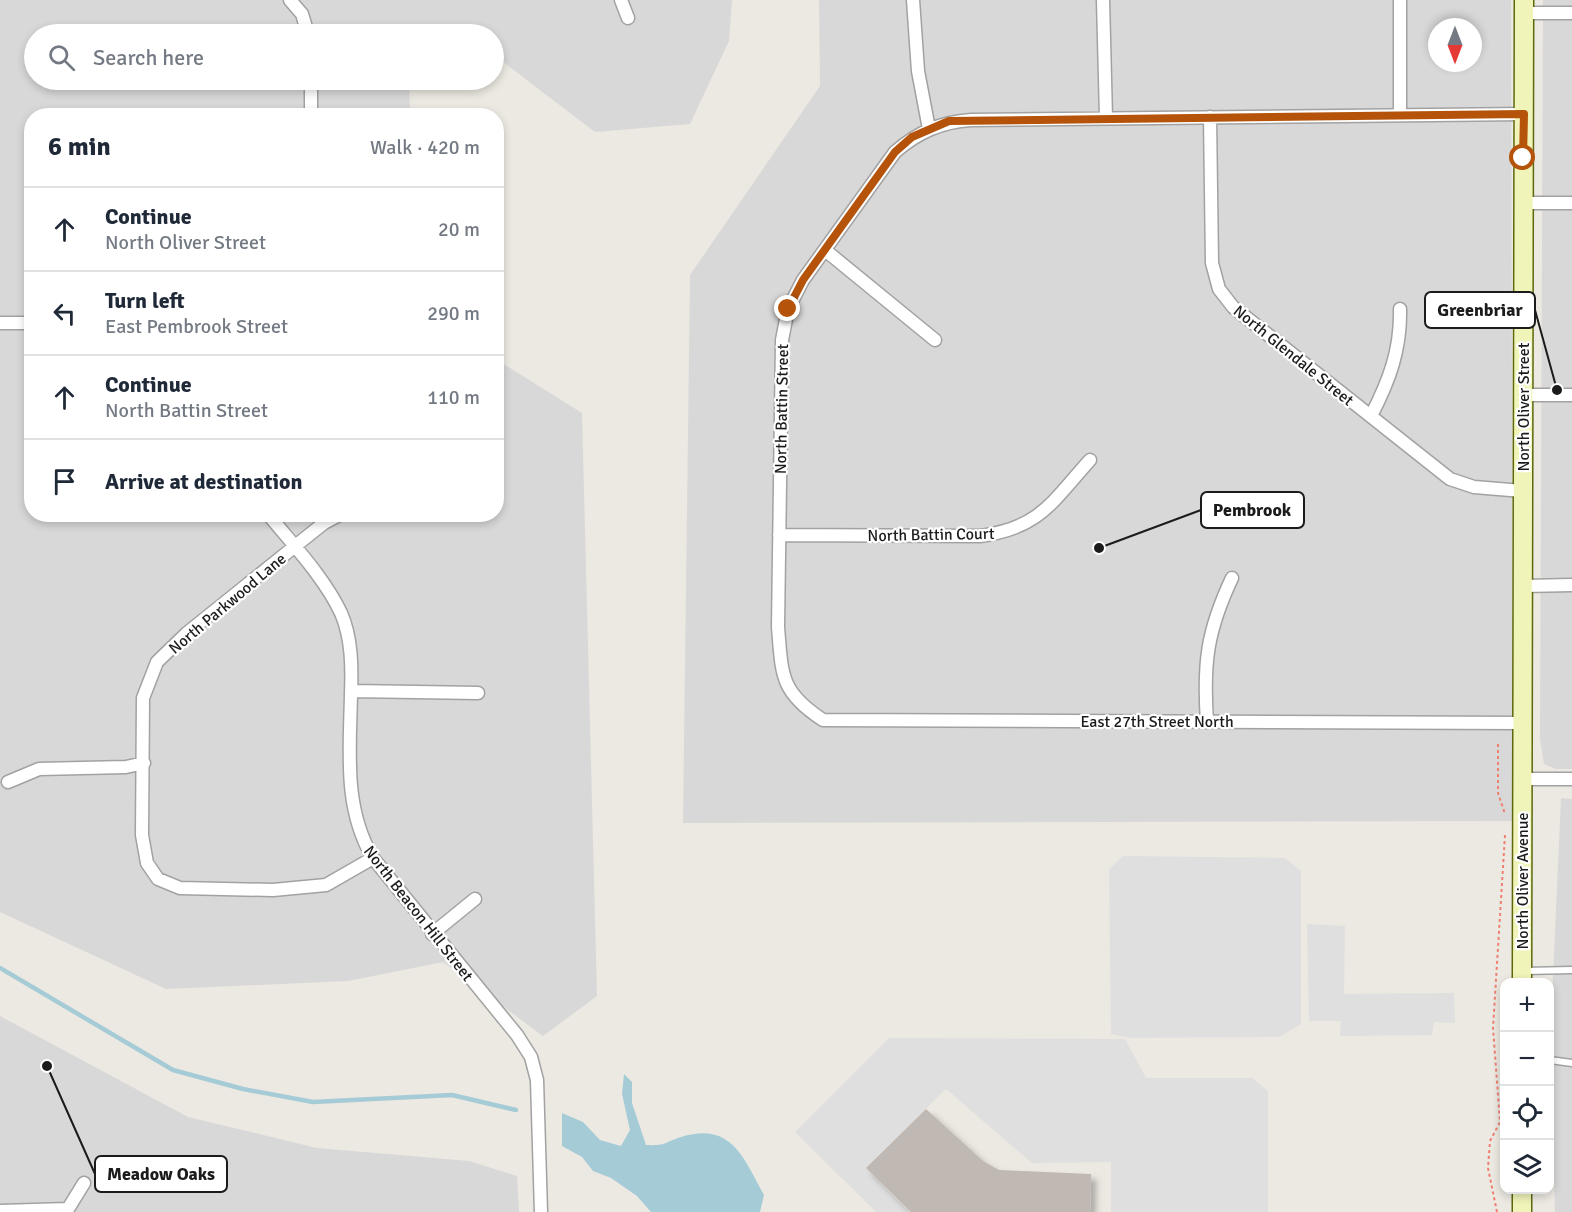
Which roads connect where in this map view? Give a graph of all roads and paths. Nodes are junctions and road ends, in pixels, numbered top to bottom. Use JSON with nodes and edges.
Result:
{"nodes":[{"id":1,"x":290,"y":0,"type":"edge"},
{"id":2,"x":621,"y":0,"type":"edge"},
{"id":3,"x":913,"y":0,"type":"edge"},
{"id":4,"x":1103,"y":0,"type":"edge"},
{"id":5,"x":1400,"y":0,"type":"edge"},
{"id":6,"x":1524,"y":7,"type":"edge"},
{"id":7,"x":1572,"y":14,"type":"edge"},
{"id":8,"x":628,"y":18,"type":"dead end"},
{"id":9,"x":305,"y":24,"type":"edge"},
{"id":10,"x":310,"y":90,"type":"edge"},
{"id":11,"x":311,"y":108,"type":"edge"},
{"id":12,"x":1524,"y":114,"type":"junction"},
{"id":13,"x":1400,"y":115,"type":"junction"},
{"id":14,"x":1210,"y":117,"type":"junction"},
{"id":15,"x":1106,"y":118,"type":"junction"},
{"id":16,"x":929,"y":129,"type":"junction"},
{"id":17,"x":1523,"y":203,"type":"junction"},
{"id":18,"x":1572,"y":203,"type":"edge"},
{"id":19,"x":825,"y":250,"type":"junction"},
{"id":20,"x":1400,"y":309,"type":"dead end"},
{"id":21,"x":0,"y":323,"type":"edge"},
{"id":22,"x":24,"y":323,"type":"edge"},
{"id":23,"x":935,"y":340,"type":"dead end"},
{"id":24,"x":1523,"y":395,"type":"junction"},
{"id":25,"x":1572,"y":395,"type":"edge"},
{"id":26,"x":1371,"y":416,"type":"junction"},
{"id":27,"x":1090,"y":460,"type":"dead end"},
{"id":28,"x":1523,"y":490,"type":"junction"},
{"id":29,"x":274,"y":522,"type":"edge"},
{"id":30,"x":326,"y":522,"type":"edge"},
{"id":31,"x":779,"y":535,"type":"junction"},
{"id":32,"x":294,"y":547,"type":"junction"},
{"id":33,"x":1232,"y":578,"type":"dead end"},
{"id":34,"x":1572,"y":585,"type":"edge"},
{"id":35,"x":1523,"y":586,"type":"junction"},
{"id":36,"x":352,"y":691,"type":"junction"},
{"id":37,"x":478,"y":693,"type":"dead end"},
{"id":38,"x":798,"y":700,"type":"joint"},
{"id":39,"x":1207,"y":722,"type":"junction"},
{"id":40,"x":1522,"y":723,"type":"junction"},
{"id":41,"x":1498,"y":744,"type":"dead end"},
{"id":42,"x":144,"y":763,"type":"junction"},
{"id":43,"x":1522,"y":779,"type":"junction"},
{"id":44,"x":1572,"y":779,"type":"edge"},
{"id":45,"x":8,"y":782,"type":"dead end"},
{"id":46,"x":1506,"y":817,"type":"dead end"},
{"id":47,"x":1506,"y":829,"type":"dead end"},
{"id":48,"x":373,"y":858,"type":"junction"},
{"id":49,"x":475,"y":898,"type":"dead end"},
{"id":50,"x":432,"y":934,"type":"junction"},
{"id":51,"x":1572,"y":966,"type":"edge"},
{"id":52,"x":1522,"y":977,"type":"edge"},
{"id":53,"x":1554,"y":1060,"type":"edge"},
{"id":54,"x":1572,"y":1062,"type":"edge"},
{"id":55,"x":84,"y":1184,"type":"dead end"},
{"id":56,"x":1522,"y":1194,"type":"edge"},
{"id":57,"x":0,"y":1211,"type":"edge"},
{"id":58,"x":541,"y":1212,"type":"edge"},
{"id":59,"x":1497,"y":1212,"type":"edge"},
{"id":60,"x":1522,"y":1212,"type":"edge"}],
"edges":[{"from":1,"to":9,"type":"street"},
{"from":2,"to":8,"type":"street"},
{"from":3,"to":16,"type":"street"},
{"from":4,"to":15,"type":"street"},
{"from":5,"to":13,"type":"street"},
{"from":6,"to":7,"type":"street"},
{"from":6,"to":12,"type":"main road","name":"North Oliver Street"},
{"from":10,"to":11,"type":"street"},
{"from":12,"to":13,"type":"street","name":"North Battin Street"},
{"from":12,"to":17,"type":"main road","name":"North Oliver Street"},
{"from":13,"to":14,"type":"street","name":"North Battin Street"},
{"from":14,"to":15,"type":"street","name":"North Battin Street"},
{"from":14,"to":26,"type":"street","name":"North Glendale Street"},
{"from":15,"to":16,"type":"street","name":"North Battin Street"},
{"from":16,"to":19,"type":"street","name":"North Battin Street"},
{"from":17,"to":18,"type":"street"},
{"from":17,"to":24,"type":"main road","name":"North Oliver Street"},
{"from":19,"to":23,"type":"street"},
{"from":19,"to":31,"type":"street","name":"North Battin Street"},
{"from":20,"to":26,"type":"street"},
{"from":21,"to":22,"type":"street"},
{"from":24,"to":25,"type":"street"},
{"from":24,"to":28,"type":"main road","name":"North Oliver Street"},
{"from":26,"to":28,"type":"street","name":"North Glendale Street"},
{"from":27,"to":31,"type":"street","name":"North Battin Court"},
{"from":28,"to":35,"type":"main road","name":"North Oliver Street"},
{"from":29,"to":32,"type":"street","name":"North Beacon Hill Street"},
{"from":30,"to":32,"type":"street","name":"North Parkwood Lane"},
{"from":31,"to":38,"type":"street","name":"North Battin Street"},
{"from":32,"to":36,"type":"street","name":"North Beacon Hill Street"},
{"from":32,"to":42,"type":"street","name":"North Parkwood Lane"},
{"from":33,"to":39,"type":"street"},
{"from":34,"to":35,"type":"street"},
{"from":35,"to":40,"type":"main road","name":"North Oliver Street"},
{"from":36,"to":37,"type":"street"},
{"from":36,"to":48,"type":"street","name":"North Beacon Hill Street"},
{"from":38,"to":39,"type":"street","name":"East 27th Street North"},
{"from":39,"to":40,"type":"street","name":"East 27th Street North"},
{"from":40,"to":43,"type":"main road","name":"North Oliver Street"},
{"from":41,"to":46,"type":"path"},
{"from":42,"to":45,"type":"street"},
{"from":42,"to":48,"type":"street"},
{"from":43,"to":44,"type":"street"},
{"from":43,"to":52,"type":"main road","name":"North Oliver Avenue"},
{"from":47,"to":59,"type":"path"},
{"from":48,"to":50,"type":"street","name":"North Beacon Hill Street"},
{"from":49,"to":50,"type":"street"},
{"from":50,"to":58,"type":"street","name":"North Beacon Hill Street"},
{"from":51,"to":52,"type":"lane"},
{"from":53,"to":54,"type":"lane"},
{"from":55,"to":57,"type":"street"},
{"from":56,"to":60,"type":"main road"}]}
